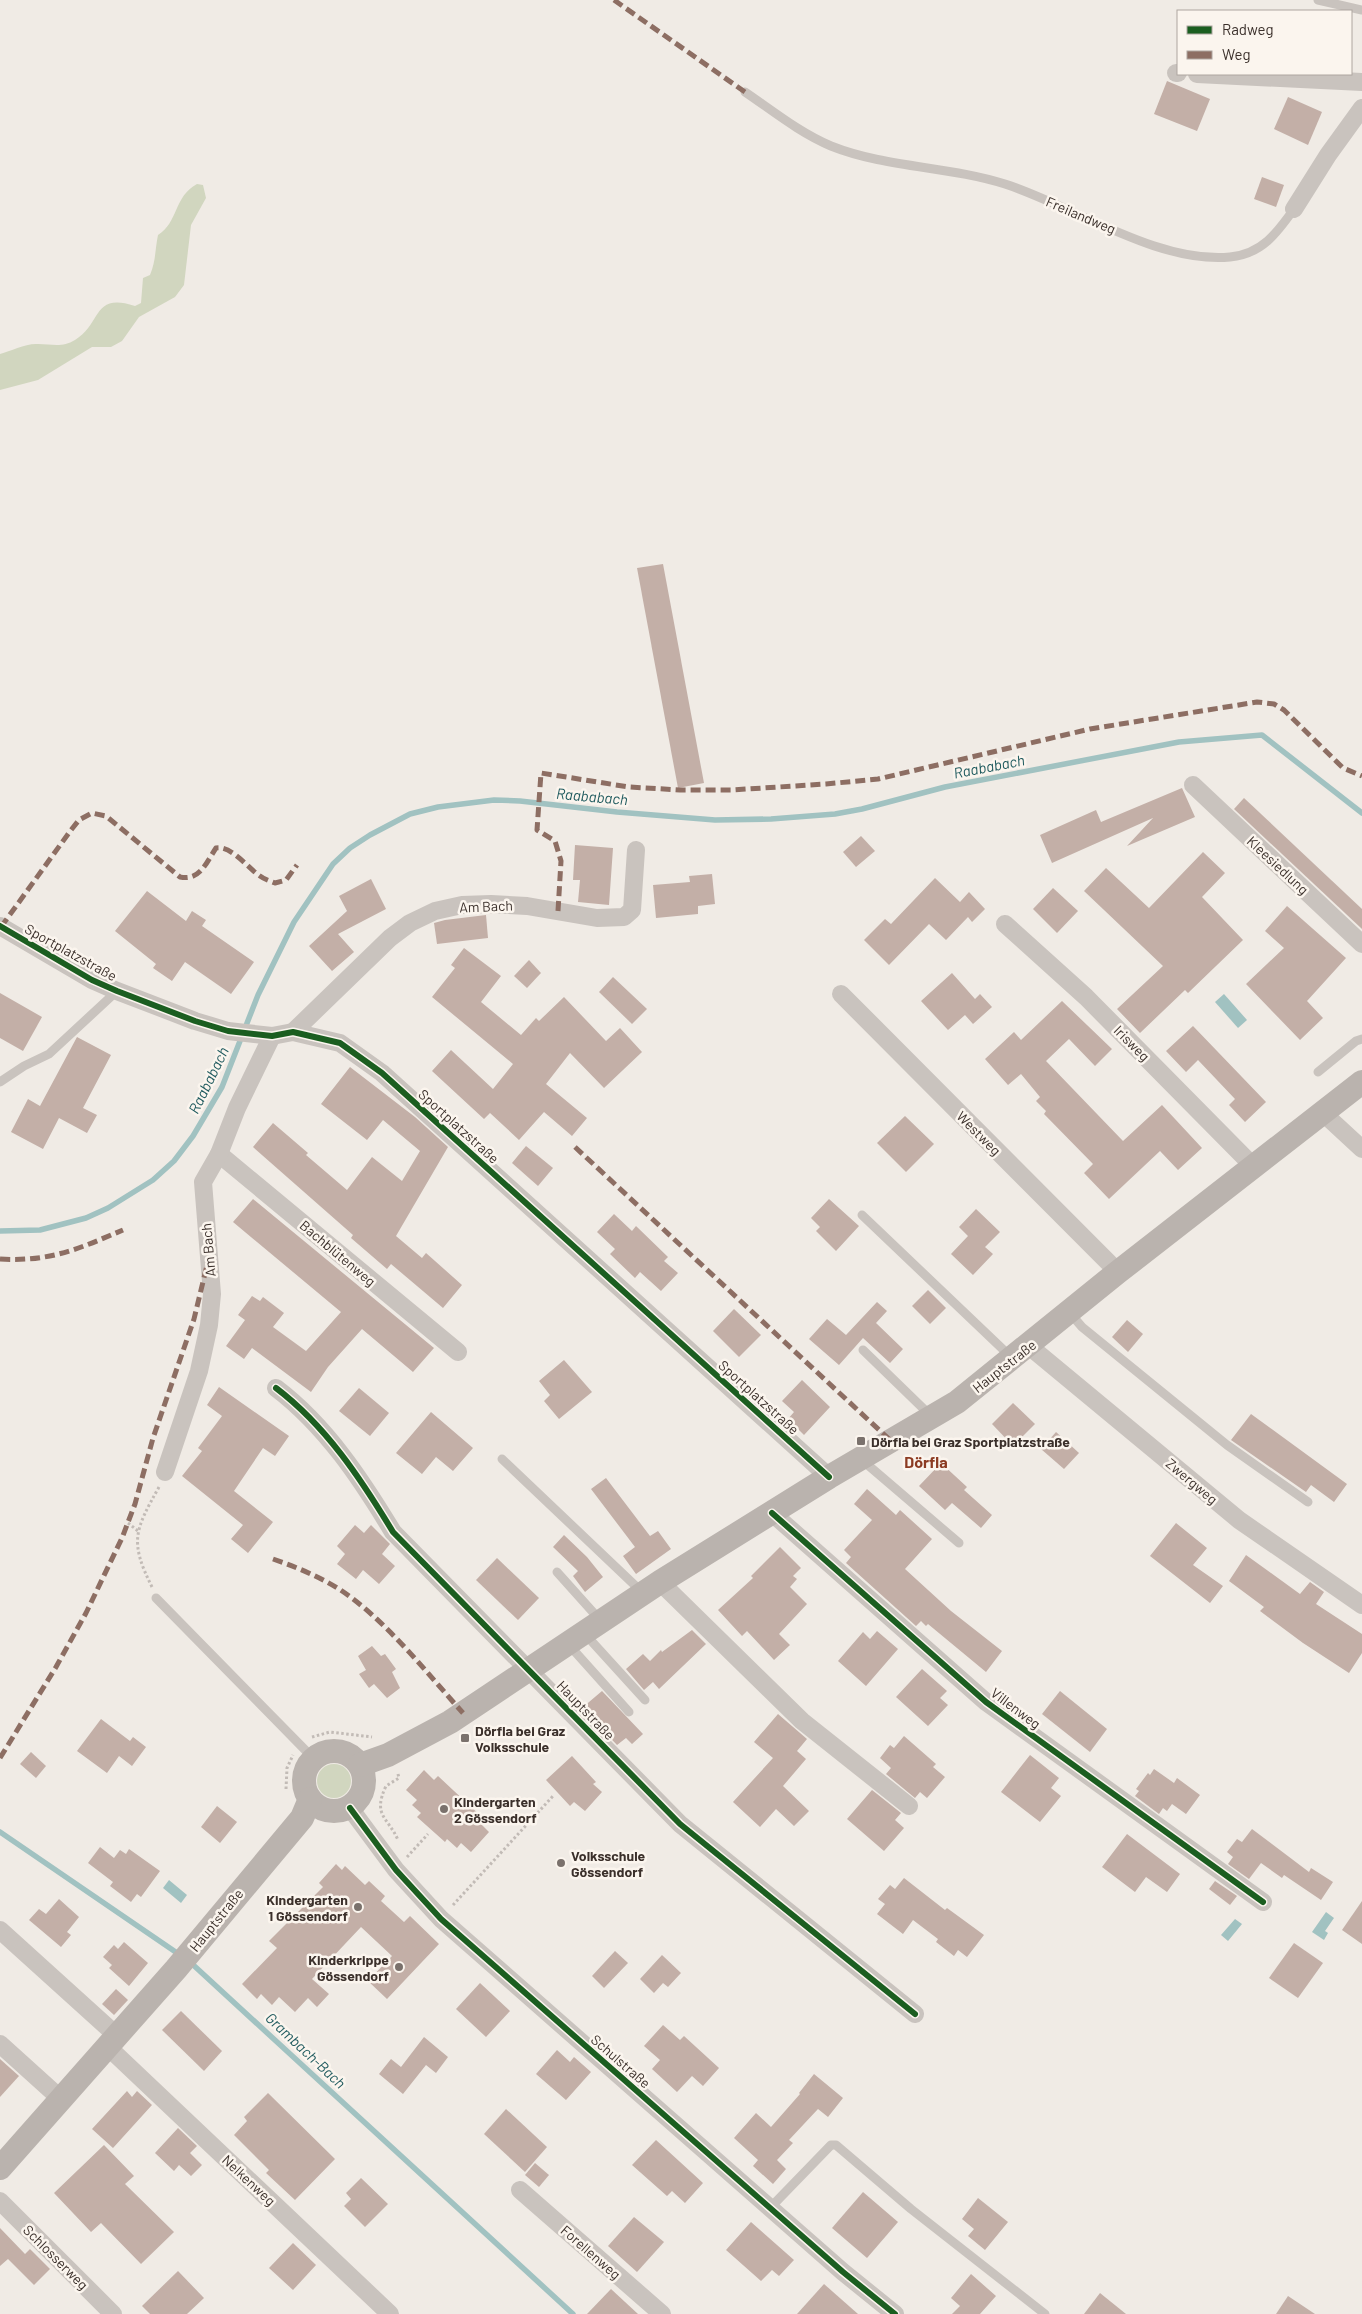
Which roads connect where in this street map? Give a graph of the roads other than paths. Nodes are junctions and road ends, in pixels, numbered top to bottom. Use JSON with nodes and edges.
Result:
{"nodes":[{"id":1,"x":1318,"y":0,"type":"edge"},
{"id":2,"x":1362,"y":10,"type":"edge"},
{"id":3,"x":1218,"y":75,"type":"edge"},
{"id":4,"x":1362,"y":82,"type":"edge"},
{"id":5,"x":744,"y":92,"type":"dead end"},
{"id":6,"x":1362,"y":108,"type":"edge"},
{"id":7,"x":1294,"y":209,"type":"joint"},
{"id":8,"x":1193,"y":785,"type":"dead end"},
{"id":9,"x":636,"y":850,"type":"dead end"},
{"id":10,"x":1004,"y":924,"type":"dead end"},
{"id":11,"x":0,"y":926,"type":"edge"},
{"id":12,"x":1362,"y":944,"type":"edge"},
{"id":13,"x":117,"y":991,"type":"junction"},
{"id":14,"x":841,"y":994,"type":"dead end"},
{"id":15,"x":293,"y":1032,"type":"junction"},
{"id":16,"x":272,"y":1036,"type":"junction"},
{"id":17,"x":1362,"y":1039,"type":"edge"},
{"id":18,"x":1318,"y":1072,"type":"dead end"},
{"id":19,"x":0,"y":1082,"type":"edge"},
{"id":20,"x":1362,"y":1082,"type":"edge"},
{"id":21,"x":1322,"y":1112,"type":"junction"},
{"id":22,"x":1362,"y":1150,"type":"edge"},
{"id":23,"x":218,"y":1154,"type":"junction"},
{"id":24,"x":1254,"y":1167,"type":"junction"},
{"id":25,"x":862,"y":1215,"type":"dead end"},
{"id":26,"x":1118,"y":1272,"type":"junction"},
{"id":27,"x":1069,"y":1313,"type":"junction"},
{"id":28,"x":863,"y":1350,"type":"dead end"},
{"id":29,"x":458,"y":1352,"type":"dead end"},
{"id":30,"x":1021,"y":1352,"type":"junction"},
{"id":31,"x":276,"y":1388,"type":"dead end"},
{"id":32,"x":932,"y":1417,"type":"junction"},
{"id":33,"x":861,"y":1458,"type":"junction"},
{"id":34,"x":502,"y":1459,"type":"dead end"},
{"id":35,"x":165,"y":1472,"type":"road end"},
{"id":36,"x":829,"y":1477,"type":"junction"},
{"id":37,"x":1308,"y":1502,"type":"dead end"},
{"id":38,"x":772,"y":1514,"type":"junction"},
{"id":39,"x":959,"y":1543,"type":"dead end"},
{"id":40,"x":557,"y":1572,"type":"dead end"},
{"id":41,"x":651,"y":1587,"type":"junction"},
{"id":42,"x":156,"y":1598,"type":"road end"},
{"id":43,"x":1362,"y":1605,"type":"edge"},
{"id":44,"x":584,"y":1632,"type":"junction"},
{"id":45,"x":528,"y":1669,"type":"junction"},
{"id":46,"x":645,"y":1700,"type":"dead end"},
{"id":47,"x":629,"y":1712,"type":"dead end"},
{"id":48,"x":314,"y":1759,"type":"junction"},
{"id":49,"x":360,"y":1765,"type":"junction"},
{"id":50,"x":310,"y":1800,"type":"junction"},
{"id":51,"x":909,"y":1806,"type":"dead end"},
{"id":52,"x":350,"y":1808,"type":"junction"},
{"id":53,"x":1262,"y":1902,"type":"dead end"},
{"id":54,"x":0,"y":1930,"type":"edge"},
{"id":55,"x":915,"y":2014,"type":"dead end"},
{"id":56,"x":112,"y":2041,"type":"junction"},
{"id":57,"x":0,"y":2044,"type":"edge"},
{"id":58,"x":62,"y":2100,"type":"junction"},
{"id":59,"x":0,"y":2168,"type":"edge"},
{"id":60,"x":520,"y":2190,"type":"dead end"},
{"id":61,"x":0,"y":2201,"type":"edge"},
{"id":62,"x":770,"y":2208,"type":"junction"},
{"id":63,"x":112,"y":2314,"type":"edge"},
{"id":64,"x":390,"y":2314,"type":"edge"},
{"id":65,"x":662,"y":2314,"type":"edge"},
{"id":66,"x":895,"y":2314,"type":"edge"},
{"id":67,"x":1045,"y":2314,"type":"edge"}],
"edges":[{"from":1,"to":2,"type":"lane"},
{"from":3,"to":4,"type":"street"},
{"from":5,"to":7,"type":"lane","name":"Freilandweg"},
{"from":6,"to":7,"type":"street","name":"Freilandweg"},
{"from":8,"to":12,"type":"street","name":"Kleesiedlung"},
{"from":9,"to":15,"type":"street","name":"Am Bach"},
{"from":10,"to":24,"type":"street","name":"Irisweg"},
{"from":11,"to":13,"type":"street","name":"Sportplatzstraße"},
{"from":13,"to":16,"type":"street","name":"Sportplatzstraße"},
{"from":13,"to":19,"type":"lane"},
{"from":14,"to":26,"type":"street","name":"Westweg"},
{"from":15,"to":16,"type":"street","name":"Sportplatzstraße"},
{"from":15,"to":36,"type":"street","name":"Sportplatzstraße"},
{"from":16,"to":23,"type":"street","name":"Am Bach"},
{"from":17,"to":18,"type":"lane"},
{"from":20,"to":21,"type":"main road","name":"Hauptstraße"},
{"from":21,"to":22,"type":"street"},
{"from":21,"to":24,"type":"main road","name":"Hauptstraße"},
{"from":23,"to":29,"type":"street","name":"Bachblütenweg"},
{"from":23,"to":35,"type":"street","name":"Am Bach"},
{"from":24,"to":26,"type":"main road","name":"Hauptstraße"},
{"from":25,"to":30,"type":"lane"},
{"from":26,"to":27,"type":"main road","name":"Hauptstraße"},
{"from":27,"to":30,"type":"main road","name":"Hauptstraße"},
{"from":27,"to":37,"type":"lane"},
{"from":28,"to":32,"type":"lane"},
{"from":30,"to":32,"type":"main road","name":"Hauptstraße"},
{"from":30,"to":43,"type":"street","name":"Zwergweg"},
{"from":31,"to":45,"type":"street","name":"Hauptstraße"},
{"from":32,"to":33,"type":"main road","name":"Hauptstraße"},
{"from":33,"to":36,"type":"main road","name":"Hauptstraße"},
{"from":33,"to":39,"type":"lane"},
{"from":34,"to":41,"type":"lane"},
{"from":36,"to":38,"type":"main road","name":"Hauptstraße"},
{"from":38,"to":41,"type":"main road","name":"Hauptstraße"},
{"from":38,"to":53,"type":"street","name":"Villenweg"},
{"from":40,"to":44,"type":"lane"},
{"from":41,"to":44,"type":"main road","name":"Hauptstraße"},
{"from":41,"to":51,"type":"street"},
{"from":42,"to":48,"type":"lane"},
{"from":44,"to":45,"type":"main road","name":"Hauptstraße"},
{"from":44,"to":46,"type":"lane"},
{"from":44,"to":47,"type":"lane"},
{"from":45,"to":49,"type":"main road","name":"Hauptstraße"},
{"from":45,"to":55,"type":"street","name":"Hauptstraße"},
{"from":48,"to":49,"type":"main road"},
{"from":48,"to":50,"type":"main road"},
{"from":49,"to":52,"type":"main road"},
{"from":50,"to":52,"type":"main road"},
{"from":50,"to":56,"type":"main road","name":"Hauptstraße"},
{"from":52,"to":62,"type":"street","name":"Schulstraße"},
{"from":54,"to":56,"type":"street"},
{"from":56,"to":58,"type":"main road","name":"Hauptstraße"},
{"from":56,"to":64,"type":"street","name":"Nelkenweg"},
{"from":57,"to":58,"type":"street"},
{"from":58,"to":59,"type":"main road","name":"Hauptstraße"},
{"from":60,"to":65,"type":"street","name":"Forellenweg"},
{"from":61,"to":63,"type":"street","name":"Schlosserweg"},
{"from":62,"to":66,"type":"street","name":"Schulstraße"},
{"from":62,"to":67,"type":"lane"}]}
